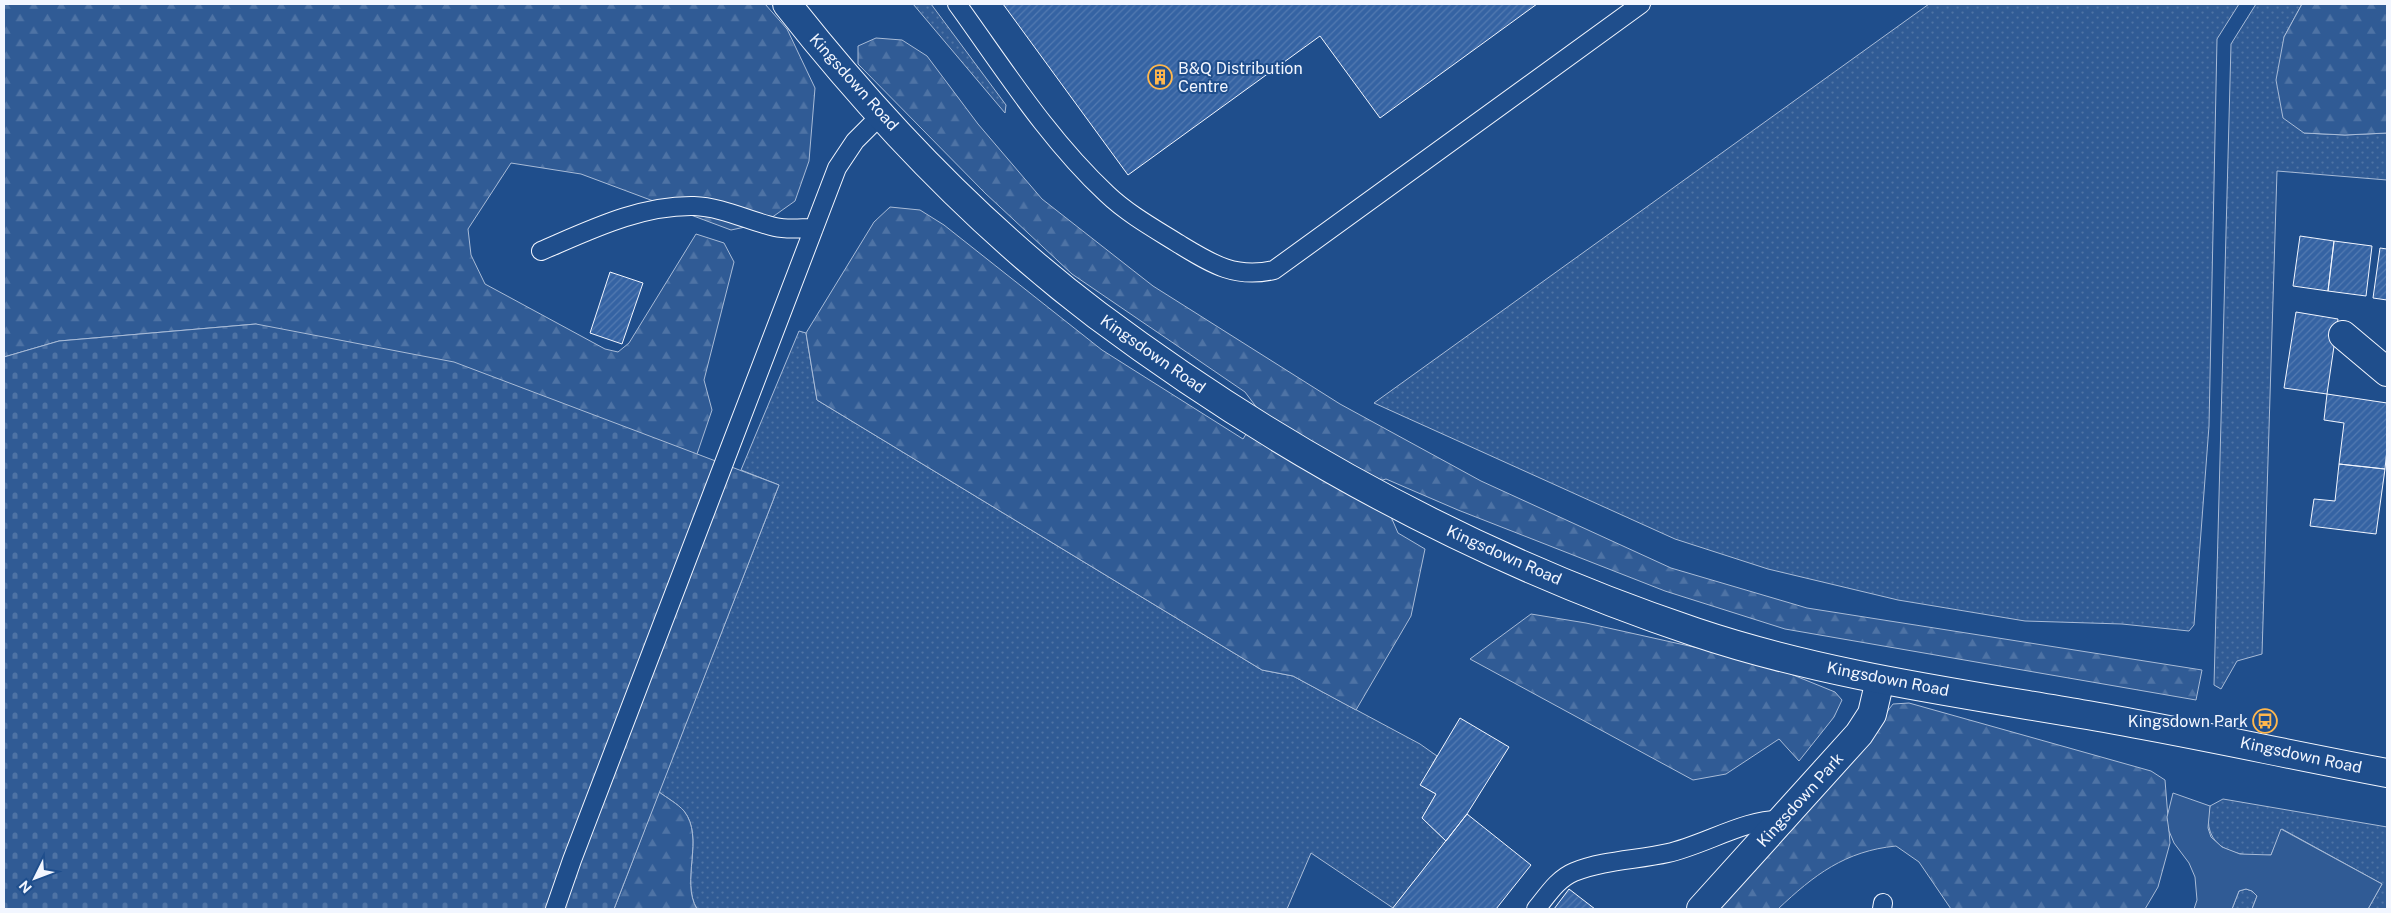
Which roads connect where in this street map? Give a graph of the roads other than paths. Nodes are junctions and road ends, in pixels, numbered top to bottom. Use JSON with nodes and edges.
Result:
{"nodes":[{"id":1,"x":787,"y":4,"type":"edge"},
{"id":2,"x":957,"y":4,"type":"edge"},
{"id":3,"x":1641,"y":4,"type":"edge"},
{"id":4,"x":882,"y":114,"type":"junction"},
{"id":5,"x":814,"y":228,"type":"junction"},
{"id":6,"x":541,"y":251,"type":"dead end"},
{"id":7,"x":2343,"y":335,"type":"dead end"},
{"id":8,"x":2387,"y":372,"type":"edge"},
{"id":9,"x":1880,"y":680,"type":"junction"},
{"id":10,"x":2387,"y":773,"type":"edge"},
{"id":11,"x":1782,"y":820,"type":"junction"},
{"id":12,"x":555,"y":909,"type":"edge"},
{"id":13,"x":1536,"y":909,"type":"edge"},
{"id":14,"x":1701,"y":909,"type":"edge"}],
"edges":[{"from":1,"to":4,"type":"main road","name":"Kingsdown Road"},
{"from":2,"to":3,"type":"lane"},
{"from":4,"to":5,"type":"lane"},
{"from":4,"to":9,"type":"main road","name":"Kingsdown Road"},
{"from":5,"to":6,"type":"lane"},
{"from":5,"to":12,"type":"lane"},
{"from":7,"to":8,"type":"main road"},
{"from":9,"to":10,"type":"main road","name":"Kingsdown Road"},
{"from":9,"to":11,"type":"main road","name":"Kingsdown Park"},
{"from":11,"to":13,"type":"lane"},
{"from":11,"to":14,"type":"main road","name":"Kingsdown Park"}]}
